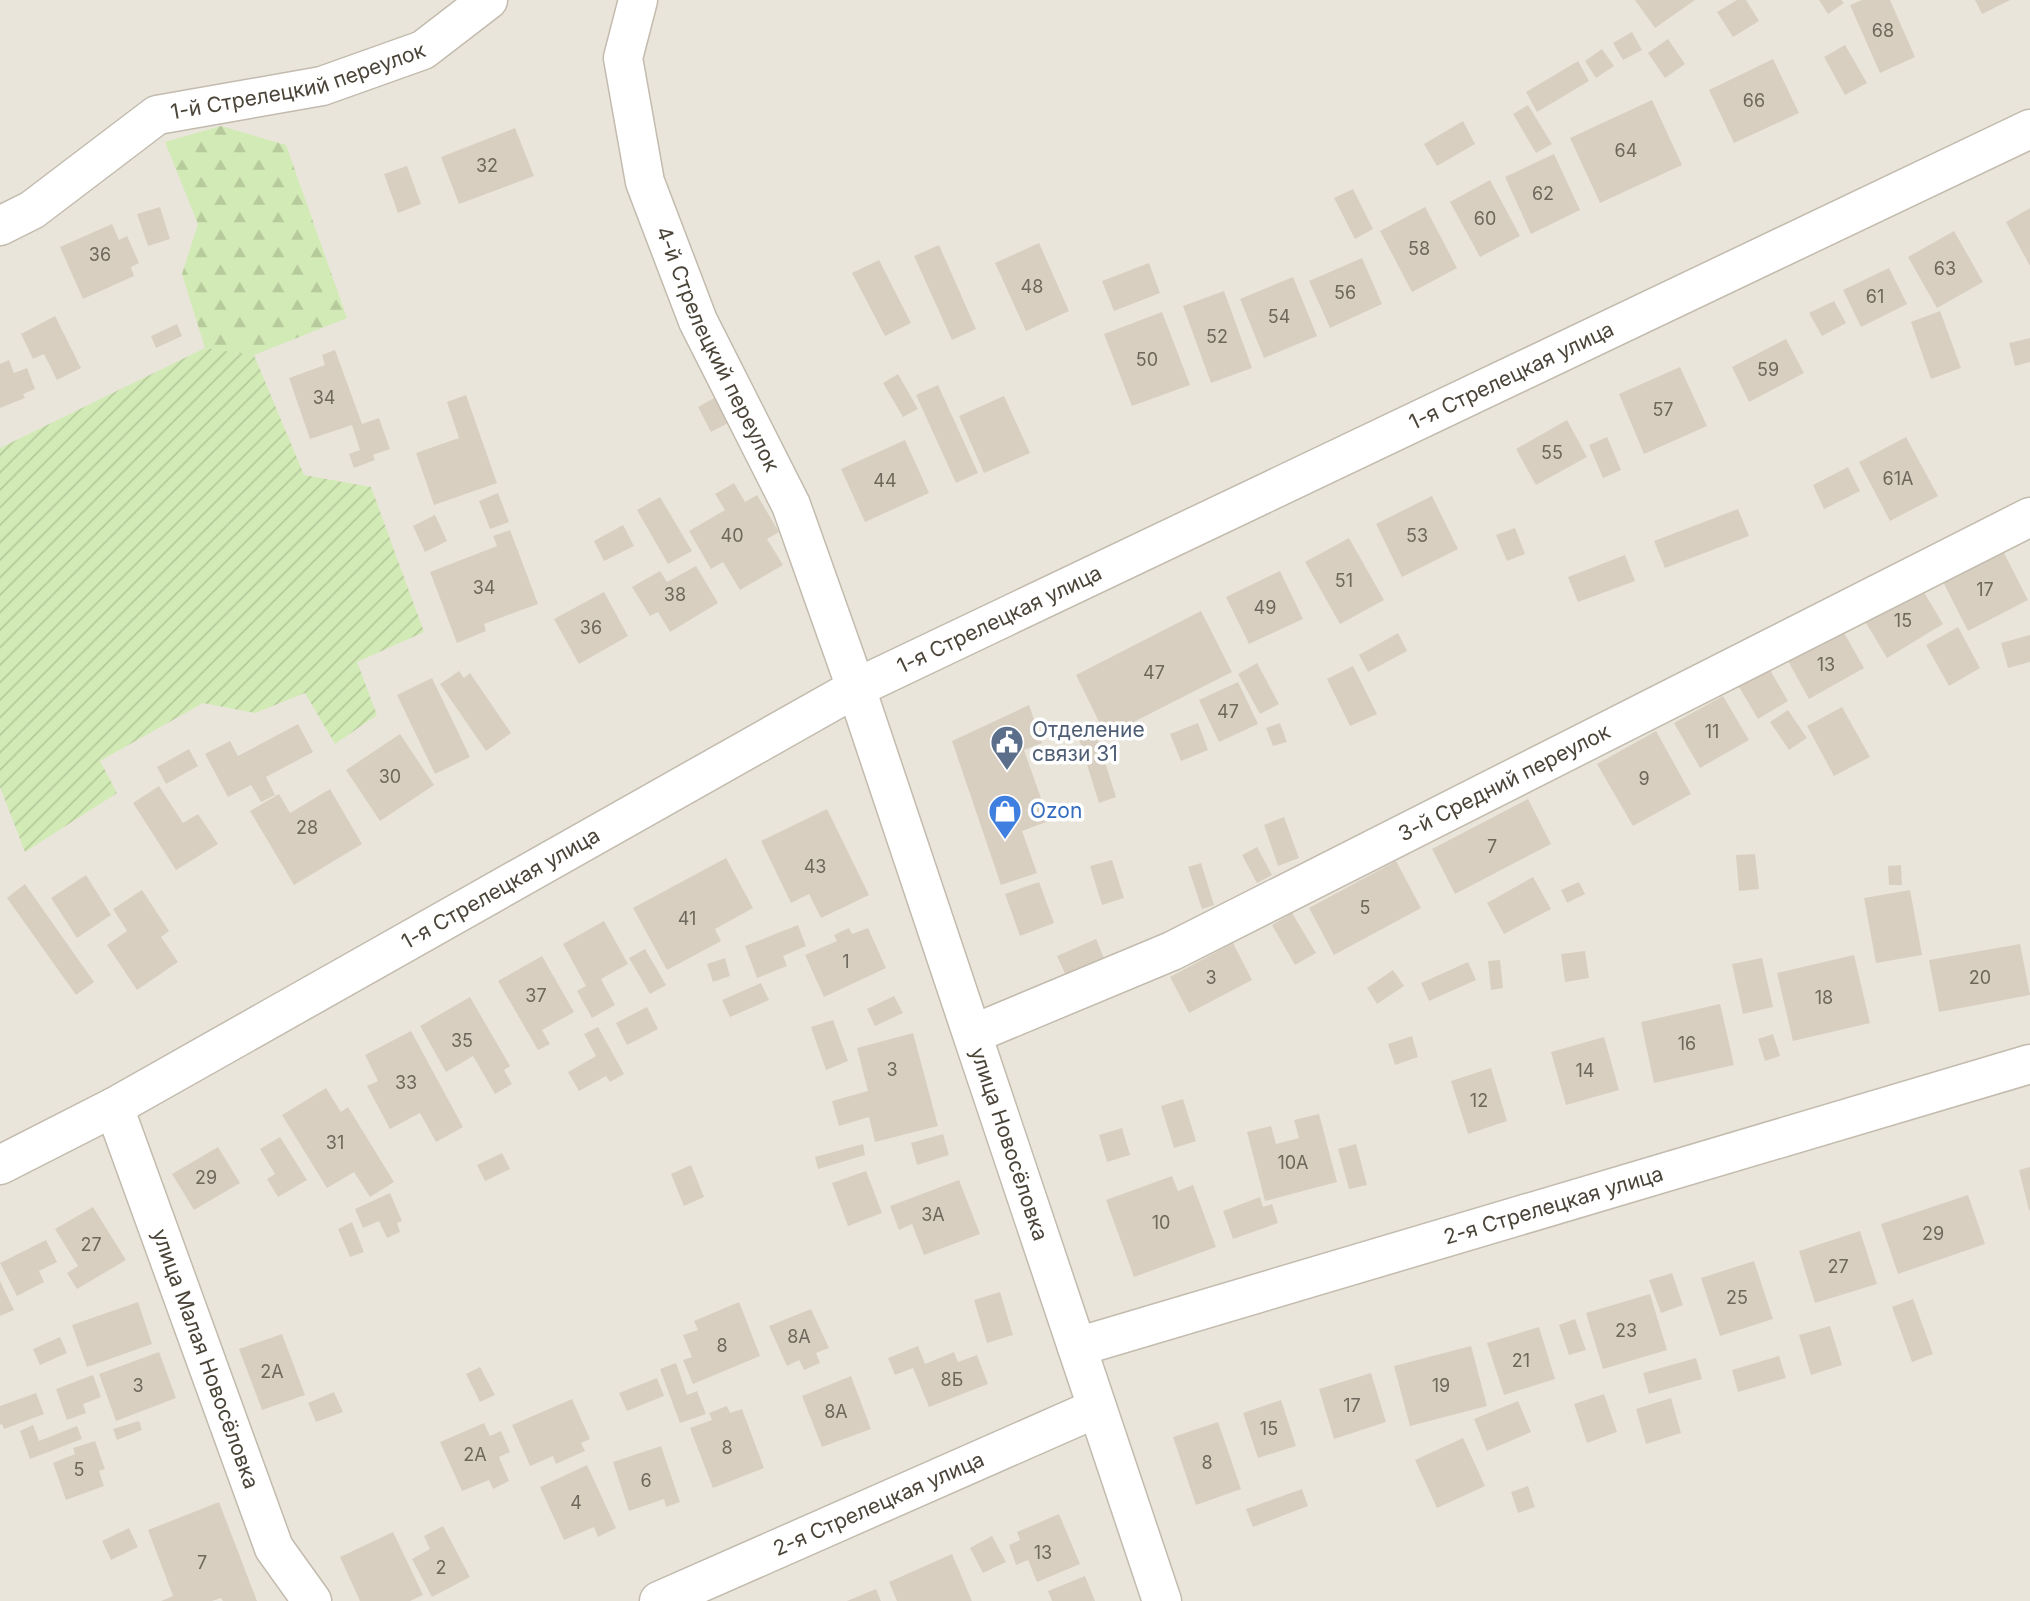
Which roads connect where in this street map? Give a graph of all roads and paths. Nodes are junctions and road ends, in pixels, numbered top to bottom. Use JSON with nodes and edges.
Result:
{"nodes":[{"id":1,"x":488,"y":0,"type":"edge"},
{"id":2,"x":638,"y":0,"type":"edge"},
{"id":3,"x":2030,"y":130,"type":"edge"},
{"id":4,"x":0,"y":226,"type":"edge"},
{"id":5,"x":2030,"y":517,"type":"edge"},
{"id":6,"x":856,"y":688,"type":"junction"},
{"id":7,"x":973,"y":1034,"type":"junction"},
{"id":8,"x":2030,"y":1065,"type":"edge"},
{"id":9,"x":114,"y":1107,"type":"junction"},
{"id":10,"x":0,"y":1166,"type":"edge"},
{"id":11,"x":1077,"y":1348,"type":"junction"},
{"id":12,"x":1097,"y":1408,"type":"junction"},
{"id":13,"x":312,"y":1601,"type":"edge"},
{"id":14,"x":659,"y":1601,"type":"edge"},
{"id":15,"x":1162,"y":1601,"type":"edge"}],
"edges":[{"from":1,"to":4,"type":"street","name":"1-й Стрелецкий переулок"},
{"from":2,"to":6,"type":"street","name":"4-й Стрелецкий переулок"},
{"from":3,"to":6,"type":"street","name":"1-я Стрелецкая улица"},
{"from":5,"to":7,"type":"street","name":"3-й Средний переулок"},
{"from":6,"to":7,"type":"street","name":"улица Новосёловка"},
{"from":6,"to":9,"type":"street","name":"1-я Стрелецкая улица"},
{"from":7,"to":11,"type":"street","name":"улица Новосёловка"},
{"from":8,"to":11,"type":"street","name":"2-я Стрелецкая улица"},
{"from":9,"to":10,"type":"street","name":"1-я Стрелецкая улица"},
{"from":9,"to":13,"type":"street","name":"улица Малая Новосёловка"},
{"from":11,"to":12,"type":"street","name":"улица Новосёловка"},
{"from":12,"to":14,"type":"street","name":"2-я Стрелецкая улица"},
{"from":12,"to":15,"type":"street","name":"улица Новосёловка"}]}
